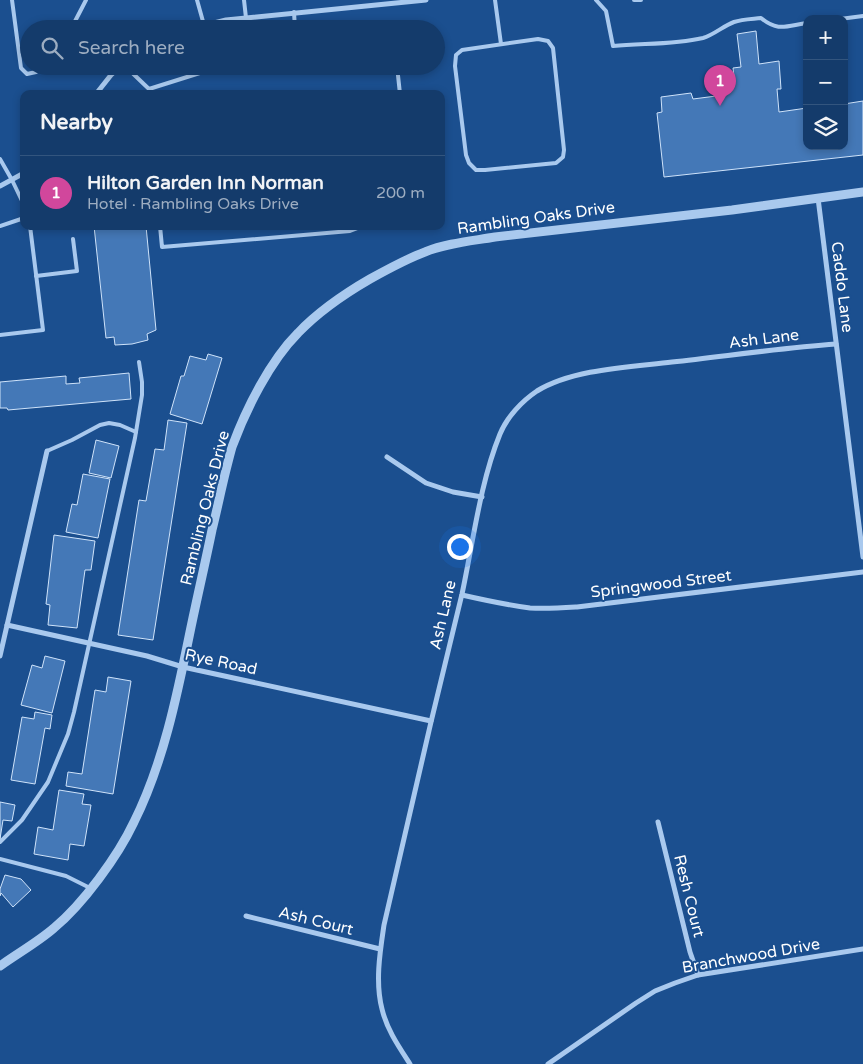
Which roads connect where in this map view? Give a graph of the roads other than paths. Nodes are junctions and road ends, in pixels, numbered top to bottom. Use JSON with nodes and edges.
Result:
{"nodes":[{"id":1,"x":12,"y":0,"type":"edge"},
{"id":2,"x":86,"y":0,"type":"edge"},
{"id":3,"x":197,"y":0,"type":"edge"},
{"id":4,"x":244,"y":0,"type":"edge"},
{"id":5,"x":420,"y":0,"type":"edge"},
{"id":6,"x":426,"y":0,"type":"edge"},
{"id":7,"x":494,"y":0,"type":"edge"},
{"id":8,"x":596,"y":0,"type":"edge"},
{"id":9,"x":634,"y":0,"type":"edge"},
{"id":10,"x":641,"y":0,"type":"edge"},
{"id":11,"x":294,"y":12,"type":"junction"},
{"id":12,"x":863,"y":16,"type":"edge"},
{"id":13,"x":246,"y":18,"type":"junction"},
{"id":14,"x":848,"y":18,"type":"edge"},
{"id":15,"x":76,"y":20,"type":"edge"},
{"id":16,"x":203,"y":20,"type":"edge"},
{"id":17,"x":226,"y":20,"type":"edge"},
{"id":18,"x":294,"y":20,"type":"edge"},
{"id":19,"x":803,"y":24,"type":"edge"},
{"id":20,"x":501,"y":44,"type":"junction"},
{"id":21,"x":20,"y":68,"type":"edge"},
{"id":22,"x":112,"y":75,"type":"edge"},
{"id":23,"x":132,"y":75,"type":"edge"},
{"id":24,"x":196,"y":75,"type":"edge"},
{"id":25,"x":399,"y":75,"type":"edge"},
{"id":26,"x":99,"y":90,"type":"edge"},
{"id":27,"x":148,"y":90,"type":"edge"},
{"id":28,"x":152,"y":90,"type":"edge"},
{"id":29,"x":400,"y":90,"type":"edge"},
{"id":30,"x":0,"y":160,"type":"edge"},
{"id":31,"x":20,"y":175,"type":"edge"},
{"id":32,"x":12,"y":180,"type":"junction"},
{"id":33,"x":0,"y":186,"type":"edge"},
{"id":34,"x":863,"y":192,"type":"edge"},
{"id":35,"x":20,"y":197,"type":"edge"},
{"id":36,"x":818,"y":198,"type":"junction"},
{"id":37,"x":20,"y":219,"type":"edge"},
{"id":38,"x":0,"y":226,"type":"edge"},
{"id":39,"x":30,"y":230,"type":"edge"},
{"id":40,"x":160,"y":230,"type":"edge"},
{"id":41,"x":353,"y":230,"type":"edge"},
{"id":42,"x":73,"y":239,"type":"dead end"},
{"id":43,"x":36,"y":276,"type":"junction"},
{"id":44,"x":0,"y":335,"type":"edge"},
{"id":45,"x":836,"y":344,"type":"junction"},
{"id":46,"x":138,"y":362,"type":"dead end"},
{"id":47,"x":136,"y":432,"type":"junction"},
{"id":48,"x":47,"y":451,"type":"joint"},
{"id":49,"x":386,"y":456,"type":"dead end"},
{"id":50,"x":482,"y":497,"type":"junction"},
{"id":51,"x":863,"y":557,"type":"edge"},
{"id":52,"x":863,"y":572,"type":"edge"},
{"id":53,"x":462,"y":595,"type":"junction"},
{"id":54,"x":7,"y":625,"type":"junction"},
{"id":55,"x":90,"y":644,"type":"junction"},
{"id":56,"x":0,"y":656,"type":"edge"},
{"id":57,"x":183,"y":667,"type":"junction"},
{"id":58,"x":431,"y":722,"type":"junction"},
{"id":59,"x":658,"y":822,"type":"dead end"},
{"id":60,"x":0,"y":842,"type":"edge"},
{"id":61,"x":0,"y":858,"type":"edge"},
{"id":62,"x":91,"y":888,"type":"junction"},
{"id":63,"x":246,"y":916,"type":"dead end"},
{"id":64,"x":380,"y":949,"type":"junction"},
{"id":65,"x":863,"y":949,"type":"edge"},
{"id":66,"x":0,"y":966,"type":"edge"},
{"id":67,"x":698,"y":976,"type":"junction"},
{"id":68,"x":410,"y":1064,"type":"edge"},
{"id":69,"x":548,"y":1064,"type":"edge"}],
"edges":[{"from":1,"to":21,"type":"lane"},
{"from":2,"to":15,"type":"lane"},
{"from":3,"to":16,"type":"lane"},
{"from":4,"to":13,"type":"lane"},
{"from":5,"to":6,"type":"street"},
{"from":5,"to":11,"type":"street"},
{"from":7,"to":20,"type":"lane"},
{"from":8,"to":19,"type":"lane"},
{"from":9,"to":10,"type":"lane"},
{"from":11,"to":13,"type":"street"},
{"from":11,"to":18,"type":"lane"},
{"from":12,"to":14,"type":"lane"},
{"from":13,"to":17,"type":"street"},
{"from":20,"to":20,"type":"lane"},
{"from":22,"to":26,"type":"street"},
{"from":23,"to":27,"type":"lane"},
{"from":24,"to":28,"type":"lane"},
{"from":25,"to":29,"type":"lane"},
{"from":30,"to":32,"type":"lane"},
{"from":31,"to":32,"type":"street"},
{"from":32,"to":33,"type":"street"},
{"from":32,"to":35,"type":"lane"},
{"from":34,"to":36,"type":"street","name":"Rambling Oaks Drive"},
{"from":36,"to":45,"type":"street","name":"Caddo Lane"},
{"from":36,"to":57,"type":"street","name":"Rambling Oaks Drive"},
{"from":37,"to":38,"type":"lane"},
{"from":39,"to":43,"type":"lane"},
{"from":40,"to":41,"type":"lane"},
{"from":42,"to":43,"type":"lane"},
{"from":43,"to":44,"type":"lane"},
{"from":45,"to":50,"type":"street","name":"Ash Lane"},
{"from":45,"to":51,"type":"street","name":"Caddo Lane"},
{"from":46,"to":47,"type":"lane"},
{"from":47,"to":48,"type":"lane"},
{"from":47,"to":55,"type":"lane"},
{"from":48,"to":54,"type":"street"},
{"from":49,"to":50,"type":"street"},
{"from":50,"to":53,"type":"street","name":"Ash Lane"},
{"from":52,"to":53,"type":"street","name":"Springwood Street"},
{"from":53,"to":58,"type":"street","name":"Ash Lane"},
{"from":54,"to":55,"type":"street","name":"Rye Road"},
{"from":54,"to":56,"type":"street"},
{"from":55,"to":57,"type":"street","name":"Rye Road"},
{"from":55,"to":60,"type":"lane"},
{"from":57,"to":58,"type":"street","name":"Rye Road"},
{"from":57,"to":62,"type":"street","name":"Rambling Oaks Drive"},
{"from":58,"to":64,"type":"street","name":"Ash Lane"},
{"from":59,"to":67,"type":"street","name":"Resh Court"},
{"from":61,"to":62,"type":"lane"},
{"from":62,"to":66,"type":"street","name":"Rambling Oaks Drive"},
{"from":63,"to":64,"type":"street","name":"Ash Court"},
{"from":64,"to":68,"type":"street","name":"Ash Lane"},
{"from":65,"to":67,"type":"street","name":"Branchwood Drive"},
{"from":67,"to":69,"type":"street","name":"Branchwood Drive"}]}
